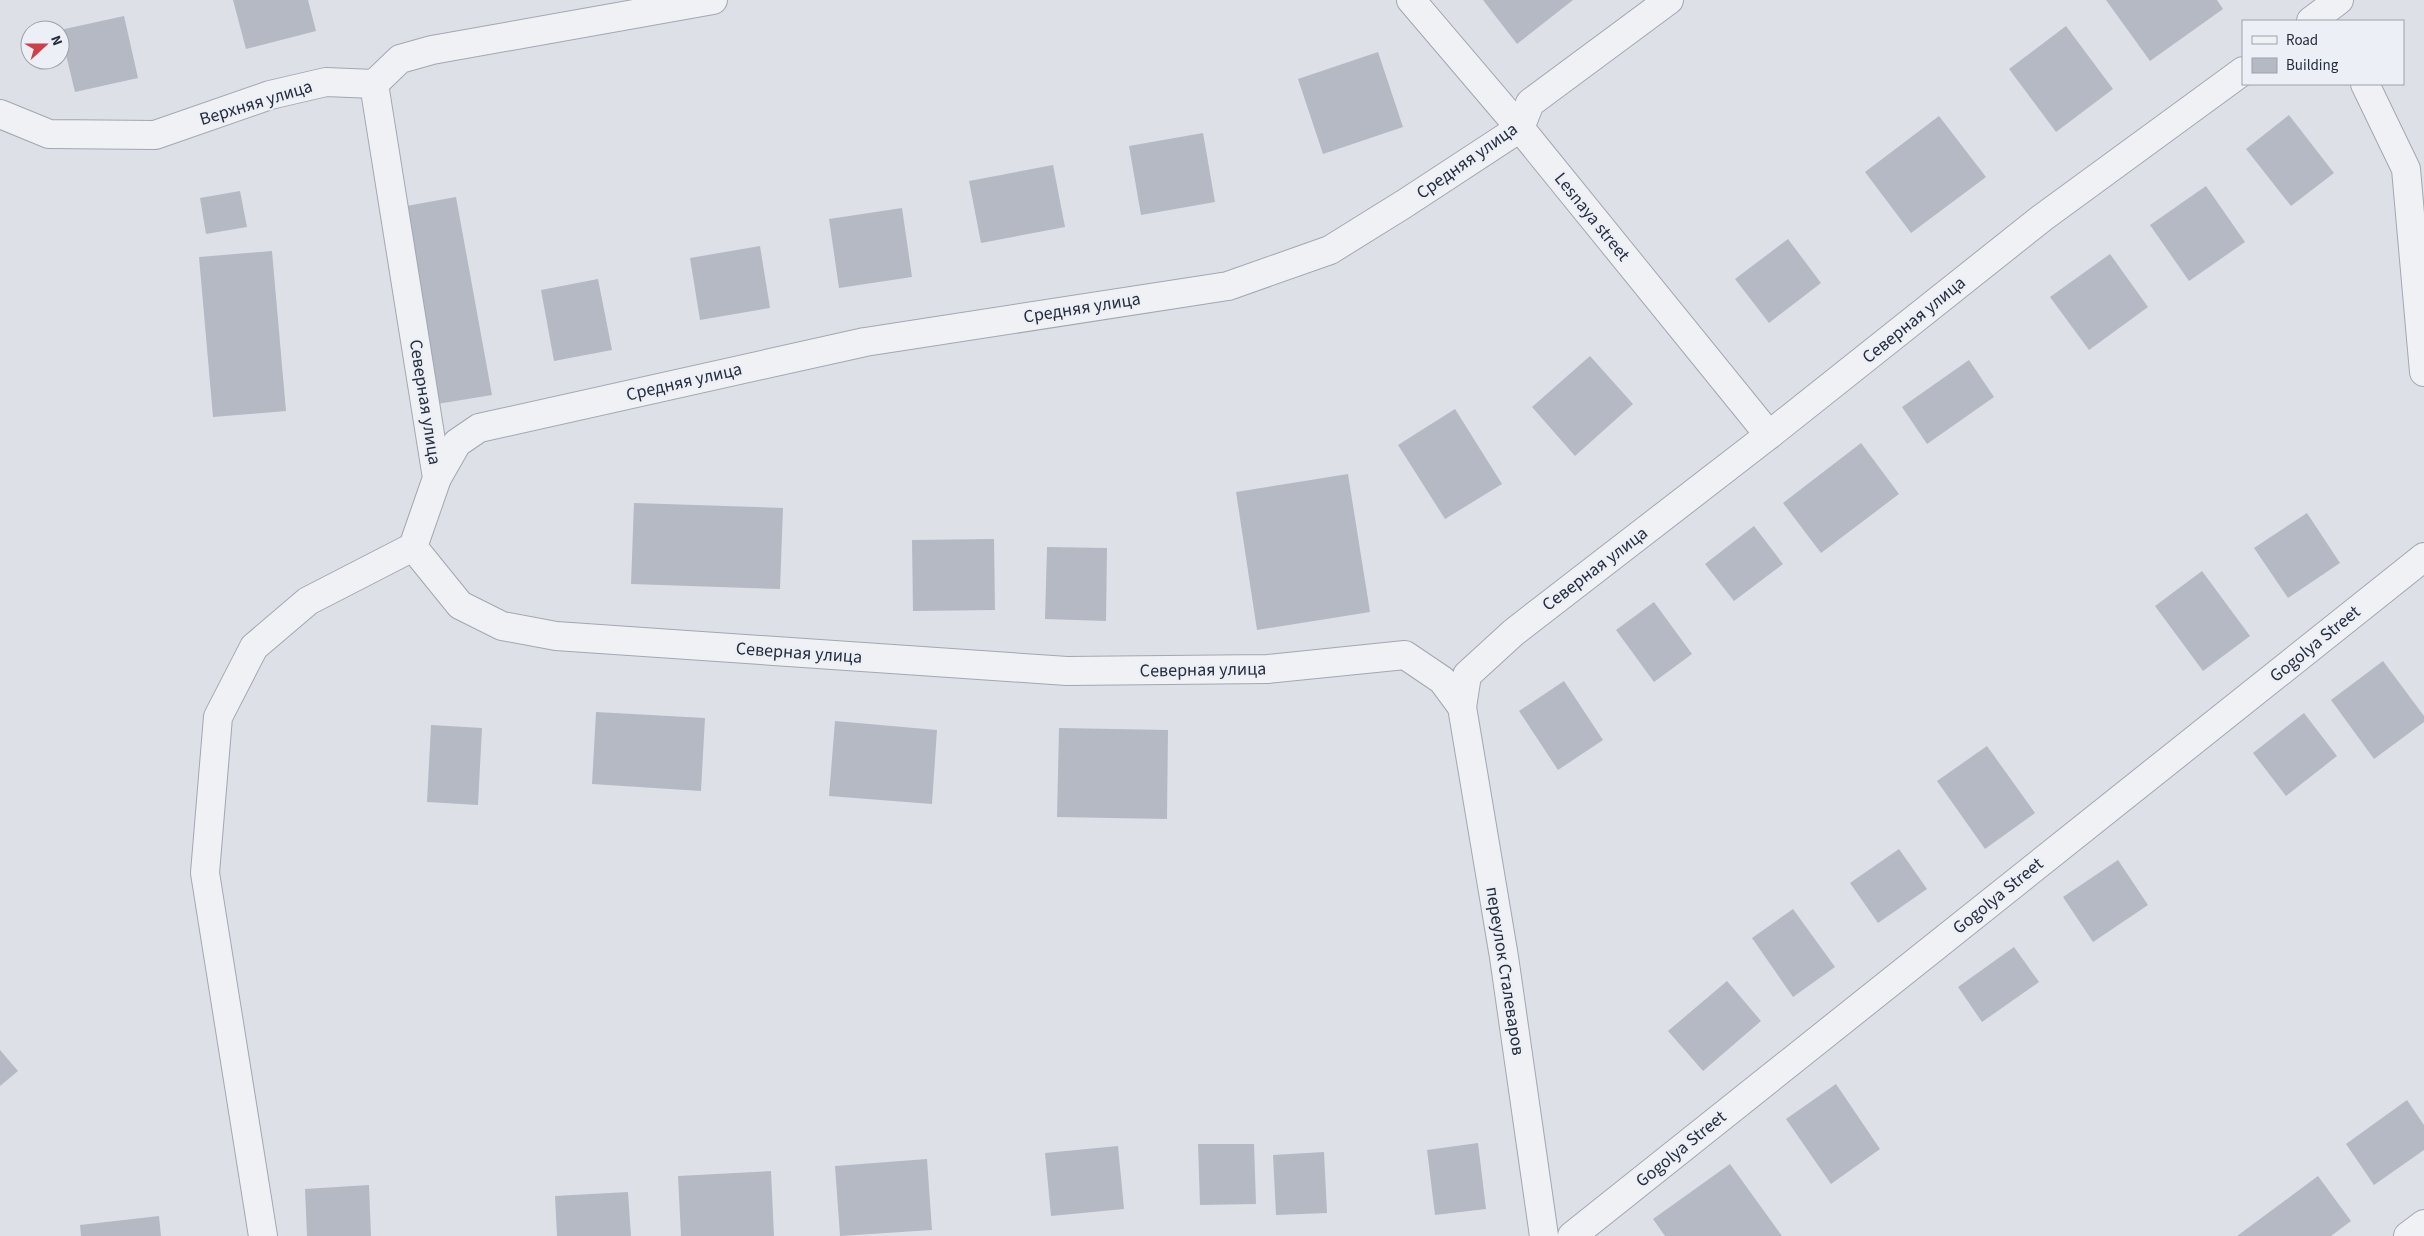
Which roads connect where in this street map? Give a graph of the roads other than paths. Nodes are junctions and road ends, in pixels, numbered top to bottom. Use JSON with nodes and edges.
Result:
{"nodes":[{"id":1,"x":713,"y":0,"type":"edge"},
{"id":2,"x":1411,"y":0,"type":"edge"},
{"id":3,"x":1669,"y":0,"type":"edge"},
{"id":4,"x":2242,"y":72,"type":"edge"},
{"id":5,"x":374,"y":84,"type":"junction"},
{"id":6,"x":2365,"y":85,"type":"edge"},
{"id":7,"x":0,"y":114,"type":"edge"},
{"id":8,"x":1520,"y":128,"type":"junction"},
{"id":9,"x":2424,"y":372,"type":"edge"},
{"id":10,"x":1769,"y":436,"type":"junction"},
{"id":11,"x":437,"y":478,"type":"junction"},
{"id":12,"x":413,"y":546,"type":"junction"},
{"id":13,"x":2424,"y":557,"type":"edge"},
{"id":14,"x":1462,"y":707,"type":"junction"},
{"id":15,"x":2424,"y":1224,"type":"edge"},
{"id":16,"x":263,"y":1236,"type":"edge"},
{"id":17,"x":1544,"y":1236,"type":"edge"},
{"id":18,"x":1572,"y":1236,"type":"edge"},
{"id":19,"x":2408,"y":1236,"type":"edge"}],
"edges":[{"from":1,"to":5,"type":"street"},
{"from":2,"to":8,"type":"street","name":"Lesnaya street"},
{"from":3,"to":8,"type":"street","name":"Средняя улица"},
{"from":4,"to":10,"type":"street","name":"Северная улица"},
{"from":5,"to":7,"type":"street","name":"Верхняя улица"},
{"from":5,"to":11,"type":"street","name":"Северная улица"},
{"from":6,"to":9,"type":"street"},
{"from":8,"to":10,"type":"street","name":"Lesnaya street"},
{"from":8,"to":11,"type":"street","name":"Средняя улица"},
{"from":10,"to":14,"type":"street","name":"Северная улица"},
{"from":11,"to":12,"type":"street","name":"Северная улица"},
{"from":12,"to":14,"type":"street","name":"Северная улица"},
{"from":12,"to":16,"type":"street"},
{"from":13,"to":18,"type":"street","name":"Gogolya Street"},
{"from":14,"to":17,"type":"street","name":"переулок Сталеваров"},
{"from":15,"to":19,"type":"street"}]}
